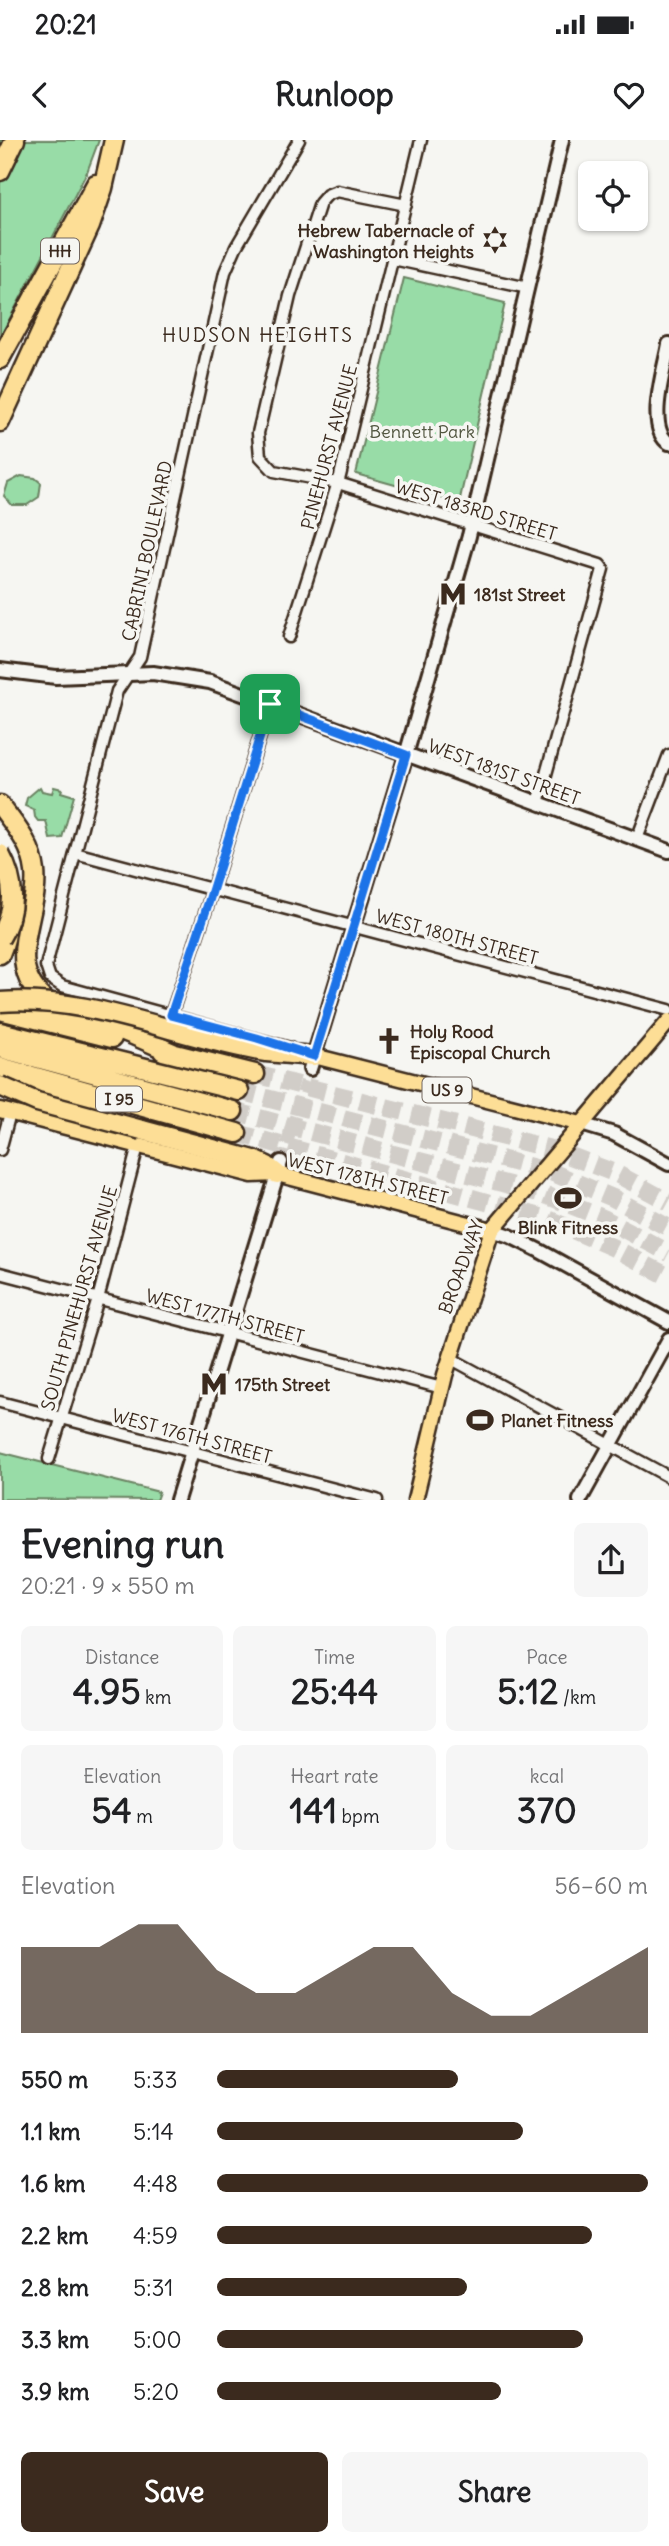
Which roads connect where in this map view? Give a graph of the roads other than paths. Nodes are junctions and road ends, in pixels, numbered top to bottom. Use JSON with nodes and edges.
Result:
{"nodes":[{"id":1,"x":15,"y":140,"type":"edge"},
{"id":2,"x":114,"y":140,"type":"edge"},
{"id":3,"x":299,"y":140,"type":"edge"},
{"id":4,"x":421,"y":140,"type":"edge"},
{"id":5,"x":562,"y":140,"type":"edge"},
{"id":6,"x":0,"y":171,"type":"edge"},
{"id":7,"x":406,"y":205,"type":"junction"},
{"id":8,"x":393,"y":259,"type":"junction"},
{"id":9,"x":528,"y":288,"type":"junction"},
{"id":10,"x":669,"y":344,"type":"edge"},
{"id":11,"x":0,"y":359,"type":"edge"},
{"id":12,"x":0,"y":422,"type":"edge"},
{"id":13,"x":669,"y":443,"type":"edge"},
{"id":14,"x":338,"y":484,"type":"junction"},
{"id":15,"x":472,"y":525,"type":"junction"},
{"id":16,"x":289,"y":637,"type":"dead end"},
{"id":17,"x":0,"y":670,"type":"edge"},
{"id":18,"x":128,"y":673,"type":"junction"},
{"id":19,"x":270,"y":704,"type":"junction"},
{"id":20,"x":406,"y":755,"type":"junction"},
{"id":21,"x":669,"y":755,"type":"edge"},
{"id":22,"x":538,"y":803,"type":"junction"},
{"id":23,"x":0,"y":805,"type":"edge"},
{"id":24,"x":6,"y":818,"type":"edge"},
{"id":25,"x":637,"y":839,"type":"junction"},
{"id":26,"x":669,"y":851,"type":"edge"},
{"id":27,"x":75,"y":853,"type":"junction"},
{"id":28,"x":0,"y":854,"type":"edge"},
{"id":29,"x":0,"y":889,"type":"edge"},
{"id":30,"x":213,"y":889,"type":"junction"},
{"id":31,"x":354,"y":926,"type":"junction"},
{"id":32,"x":0,"y":938,"type":"edge"},
{"id":33,"x":0,"y":954,"type":"edge"},
{"id":34,"x":0,"y":1002,"type":"edge"},
{"id":35,"x":0,"y":1010,"type":"edge"},
{"id":36,"x":669,"y":1010,"type":"edge"},
{"id":37,"x":171,"y":1015,"type":"junction"},
{"id":38,"x":669,"y":1021,"type":"edge"},
{"id":39,"x":0,"y":1032,"type":"edge"},
{"id":40,"x":0,"y":1048,"type":"edge"},
{"id":41,"x":173,"y":1053,"type":"junction"},
{"id":42,"x":312,"y":1062,"type":"junction"},
{"id":43,"x":0,"y":1067,"type":"edge"},
{"id":44,"x":255,"y":1074,"type":"tunnel mouth"},
{"id":45,"x":0,"y":1087,"type":"edge"},
{"id":46,"x":239,"y":1091,"type":"tunnel mouth"},
{"id":47,"x":233,"y":1111,"type":"tunnel mouth"},
{"id":48,"x":5,"y":1112,"type":"edge"},
{"id":49,"x":581,"y":1124,"type":"junction"},
{"id":50,"x":138,"y":1146,"type":"junction"},
{"id":51,"x":0,"y":1150,"type":"edge"},
{"id":52,"x":669,"y":1164,"type":"edge"},
{"id":53,"x":279,"y":1168,"type":"junction"},
{"id":54,"x":492,"y":1230,"type":"junction"},
{"id":55,"x":0,"y":1273,"type":"edge"},
{"id":56,"x":98,"y":1298,"type":"junction"},
{"id":57,"x":669,"y":1322,"type":"edge"},
{"id":58,"x":229,"y":1333,"type":"junction"},
{"id":59,"x":669,"y":1339,"type":"edge"},
{"id":60,"x":450,"y":1358,"type":"junction"},
{"id":61,"x":442,"y":1388,"type":"junction"},
{"id":62,"x":0,"y":1402,"type":"edge"},
{"id":63,"x":61,"y":1418,"type":"junction"},
{"id":64,"x":611,"y":1445,"type":"junction"},
{"id":65,"x":192,"y":1452,"type":"junction"},
{"id":66,"x":49,"y":1459,"type":"dead end"},
{"id":67,"x":669,"y":1478,"type":"edge"},
{"id":68,"x":177,"y":1500,"type":"edge"},
{"id":69,"x":377,"y":1500,"type":"edge"},
{"id":70,"x":415,"y":1500,"type":"edge"},
{"id":71,"x":580,"y":1500,"type":"edge"}],
"edges":[{"from":1,"to":6,"type":"highway"},
{"from":2,"to":11,"type":"highway","number":"HH"},
{"from":2,"to":12,"type":"highway"},
{"from":3,"to":18,"type":"street","name":"CABRINI BOULEVARD"},
{"from":4,"to":7,"type":"street","name":"PINEHURST AVENUE"},
{"from":5,"to":9,"type":"main road"},
{"from":7,"to":8,"type":"street","name":"PINEHURST AVENUE"},
{"from":7,"to":14,"type":"street","name":"WEST 183RD STREET"},
{"from":8,"to":9,"type":"street"},
{"from":8,"to":14,"type":"street","name":"PINEHURST AVENUE"},
{"from":9,"to":15,"type":"main road"},
{"from":10,"to":13,"type":"main road"},
{"from":14,"to":15,"type":"street","name":"WEST 183RD STREET"},
{"from":14,"to":16,"type":"street","name":"PINEHURST AVENUE"},
{"from":15,"to":20,"type":"main road"},
{"from":15,"to":22,"type":"street","name":"WEST 183RD STREET"},
{"from":17,"to":18,"type":"main road","name":"WEST 181ST STREET"},
{"from":18,"to":19,"type":"main road","name":"WEST 181ST STREET"},
{"from":18,"to":27,"type":"street","name":"CABRINI BOULEVARD"},
{"from":19,"to":20,"type":"main road","name":"WEST 181ST STREET"},
{"from":19,"to":30,"type":"street"},
{"from":20,"to":22,"type":"main road","name":"WEST 181ST STREET"},
{"from":20,"to":31,"type":"main road"},
{"from":21,"to":25,"type":"street"},
{"from":22,"to":25,"type":"main road","name":"WEST 181ST STREET"},
{"from":23,"to":24,"type":"highway"},
{"from":24,"to":41,"type":"highway"},
{"from":25,"to":26,"type":"main road","name":"WEST 181ST STREET"},
{"from":27,"to":30,"type":"street","name":"WEST 180TH STREET"},
{"from":27,"to":37,"type":"street","name":"CABRINI BOULEVARD"},
{"from":28,"to":32,"type":"highway","bridge":true},
{"from":29,"to":33,"type":"highway"},
{"from":30,"to":31,"type":"street","name":"WEST 180TH STREET"},
{"from":30,"to":37,"type":"street"},
{"from":31,"to":36,"type":"street","name":"WEST 180TH STREET"},
{"from":31,"to":42,"type":"main road"},
{"from":34,"to":42,"type":"highway","number":"US 9","bridge":true},
{"from":35,"to":41,"type":"highway"},
{"from":37,"to":42,"type":"street"},
{"from":38,"to":49,"type":"main road","name":"BROADWAY"},
{"from":39,"to":46,"type":"highway","number":"I 95"},
{"from":40,"to":47,"type":"highway","number":"I 95"},
{"from":41,"to":44,"type":"highway"},
{"from":42,"to":49,"type":"main road","number":"US 9"},
{"from":43,"to":45,"type":"highway","number":"I 95"},
{"from":45,"to":53,"type":"highway","bridge":true},
{"from":48,"to":50,"type":"main road","name":"WEST 178TH STREET"},
{"from":48,"to":51,"type":"street"},
{"from":49,"to":52,"type":"main road"},
{"from":49,"to":54,"type":"main road","name":"BROADWAY"},
{"from":50,"to":53,"type":"main road","name":"WEST 178TH STREET"},
{"from":50,"to":56,"type":"street","name":"SOUTH PINEHURST AVENUE"},
{"from":53,"to":54,"type":"main road","name":"WEST 178TH STREET"},
{"from":53,"to":58,"type":"main road"},
{"from":54,"to":57,"type":"main road","name":"WEST 178TH STREET"},
{"from":54,"to":60,"type":"main road","name":"BROADWAY"},
{"from":55,"to":56,"type":"street","name":"WEST 177TH STREET"},
{"from":56,"to":58,"type":"street","name":"WEST 177TH STREET"},
{"from":56,"to":63,"type":"street","name":"SOUTH PINEHURST AVENUE"},
{"from":58,"to":61,"type":"street","name":"WEST 177TH STREET"},
{"from":58,"to":65,"type":"main road"},
{"from":59,"to":64,"type":"main road"},
{"from":60,"to":61,"type":"main road","name":"BROADWAY"},
{"from":60,"to":64,"type":"street"},
{"from":61,"to":70,"type":"main road","name":"BROADWAY"},
{"from":62,"to":63,"type":"street","name":"WEST 176TH STREET"},
{"from":63,"to":65,"type":"street","name":"WEST 176TH STREET"},
{"from":63,"to":66,"type":"street","name":"SOUTH PINEHURST AVENUE"},
{"from":64,"to":67,"type":"street"},
{"from":64,"to":71,"type":"main road"},
{"from":65,"to":68,"type":"main road"},
{"from":65,"to":69,"type":"street","name":"WEST 176TH STREET"}]}
